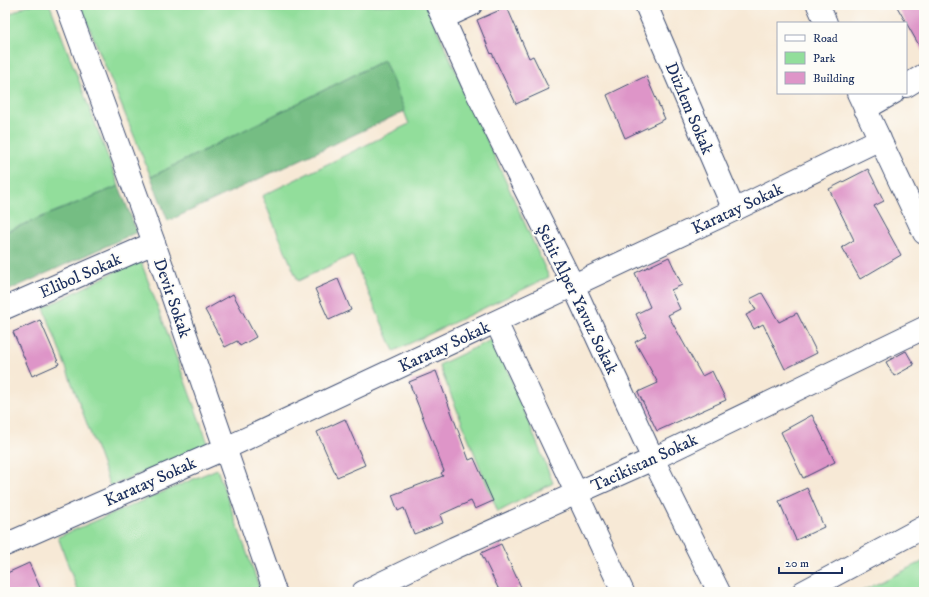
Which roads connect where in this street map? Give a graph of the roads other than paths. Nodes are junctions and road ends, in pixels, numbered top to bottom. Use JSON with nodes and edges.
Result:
{"nodes":[{"id":1,"x":67,"y":5,"type":"edge"},
{"id":2,"x":471,"y":5,"type":"edge"},
{"id":3,"x":646,"y":5,"type":"edge"},
{"id":4,"x":818,"y":5,"type":"edge"},
{"id":5,"x":440,"y":11,"type":"edge"},
{"id":6,"x":826,"y":22,"type":"edge"},
{"id":7,"x":924,"y":75,"type":"edge"},
{"id":8,"x":907,"y":85,"type":"edge"},
{"id":9,"x":889,"y":94,"type":"edge"},
{"id":10,"x":862,"y":101,"type":"edge"},
{"id":11,"x":880,"y":140,"type":"junction"},
{"id":12,"x":734,"y":210,"type":"junction"},
{"id":13,"x":924,"y":233,"type":"edge"},
{"id":14,"x":154,"y":243,"type":"junction"},
{"id":15,"x":573,"y":286,"type":"junction"},
{"id":16,"x":5,"y":308,"type":"edge"},
{"id":17,"x":496,"y":322,"type":"junction"},
{"id":18,"x":924,"y":328,"type":"edge"},
{"id":19,"x":224,"y":449,"type":"junction"},
{"id":20,"x":653,"y":458,"type":"junction"},
{"id":21,"x":576,"y":494,"type":"junction"},
{"id":22,"x":924,"y":527,"type":"edge"},
{"id":23,"x":5,"y":545,"type":"edge"},
{"id":24,"x":275,"y":592,"type":"edge"},
{"id":25,"x":362,"y":592,"type":"edge"},
{"id":26,"x":623,"y":592,"type":"edge"},
{"id":27,"x":719,"y":592,"type":"edge"},
{"id":28,"x":803,"y":592,"type":"edge"}],
"edges":[{"from":1,"to":14,"type":"street","name":"Devir Sokak"},
{"from":2,"to":5,"type":"street"},
{"from":3,"to":12,"type":"street","name":"Düzlem Sokak"},
{"from":4,"to":6,"type":"street"},
{"from":5,"to":15,"type":"street","name":"Şehit Alper Yavuz Sokak"},
{"from":7,"to":8,"type":"street"},
{"from":9,"to":10,"type":"street"},
{"from":10,"to":11,"type":"street"},
{"from":11,"to":12,"type":"street","name":"Karatay Sokak"},
{"from":11,"to":13,"type":"street"},
{"from":12,"to":15,"type":"street","name":"Karatay Sokak"},
{"from":14,"to":16,"type":"street","name":"Elibol Sokak"},
{"from":14,"to":19,"type":"street","name":"Devir Sokak"},
{"from":15,"to":17,"type":"street","name":"Karatay Sokak"},
{"from":15,"to":20,"type":"street","name":"Şehit Alper Yavuz Sokak"},
{"from":17,"to":19,"type":"street","name":"Karatay Sokak"},
{"from":17,"to":21,"type":"street"},
{"from":18,"to":20,"type":"street","name":"Tacikistan Sokak"},
{"from":19,"to":23,"type":"street","name":"Karatay Sokak"},
{"from":19,"to":24,"type":"street","name":"Devir Sokak"},
{"from":20,"to":21,"type":"street","name":"Tacikistan Sokak"},
{"from":20,"to":27,"type":"street","name":"Şehit Alper Yavuz Sokak"},
{"from":21,"to":25,"type":"street","name":"Tacikistan Sokak"},
{"from":21,"to":26,"type":"street"},
{"from":22,"to":28,"type":"street"}]}
